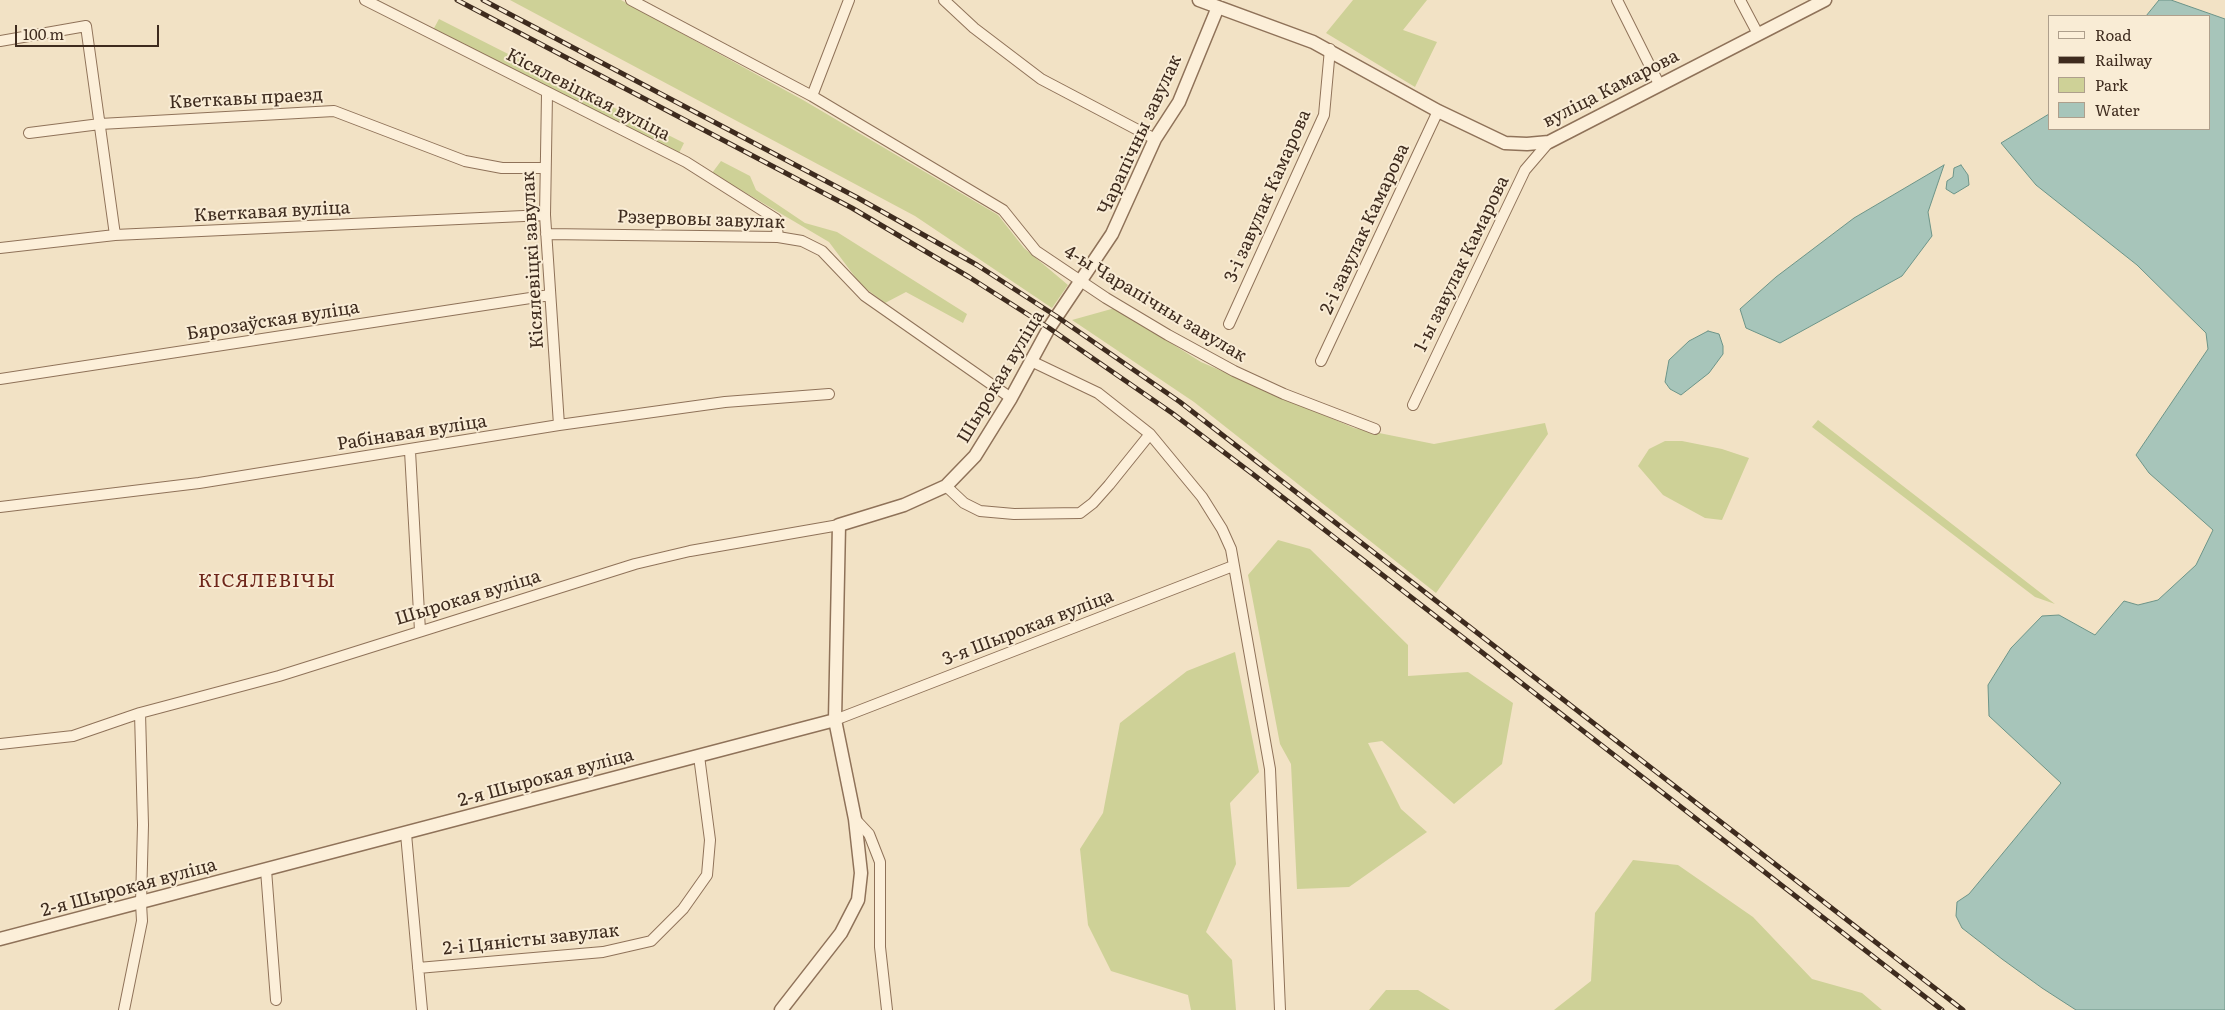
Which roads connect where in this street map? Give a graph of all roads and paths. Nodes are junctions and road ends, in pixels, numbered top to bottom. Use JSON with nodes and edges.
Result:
{"nodes":[{"id":1,"x":364,"y":0,"type":"edge"},
{"id":2,"x":631,"y":0,"type":"edge"},
{"id":3,"x":849,"y":0,"type":"edge"},
{"id":4,"x":944,"y":0,"type":"edge"},
{"id":5,"x":1198,"y":0,"type":"edge"},
{"id":6,"x":1617,"y":0,"type":"edge"},
{"id":7,"x":1740,"y":0,"type":"edge"},
{"id":8,"x":1825,"y":0,"type":"edge"},
{"id":9,"x":1220,"y":4,"type":"edge"},
{"id":10,"x":1758,"y":34,"type":"junction"},
{"id":11,"x":0,"y":41,"type":"edge"},
{"id":12,"x":1330,"y":49,"type":"junction"},
{"id":13,"x":1659,"y":84,"type":"junction"},
{"id":14,"x":547,"y":94,"type":"junction"},
{"id":15,"x":812,"y":96,"type":"junction"},
{"id":16,"x":1438,"y":111,"type":"junction"},
{"id":17,"x":100,"y":124,"type":"junction"},
{"id":18,"x":30,"y":133,"type":"dead end"},
{"id":19,"x":1155,"y":139,"type":"junction"},
{"id":20,"x":1549,"y":142,"type":"junction"},
{"id":21,"x":544,"y":168,"type":"junction"},
{"id":22,"x":545,"y":215,"type":"junction"},
{"id":23,"x":546,"y":234,"type":"junction"},
{"id":24,"x":115,"y":235,"type":"junction"},
{"id":25,"x":778,"y":237,"type":"junction"},
{"id":26,"x":0,"y":248,"type":"edge"},
{"id":27,"x":1082,"y":282,"type":"junction"},
{"id":28,"x":550,"y":295,"type":"junction"},
{"id":29,"x":1229,"y":324,"type":"dead end"},
{"id":30,"x":1032,"y":361,"type":"junction"},
{"id":31,"x":1321,"y":361,"type":"dead end"},
{"id":32,"x":0,"y":379,"type":"edge"},
{"id":33,"x":828,"y":394,"type":"dead end"},
{"id":34,"x":1011,"y":398,"type":"junction"},
{"id":35,"x":1413,"y":405,"type":"dead end"},
{"id":36,"x":559,"y":425,"type":"junction"},
{"id":37,"x":1375,"y":429,"type":"dead end"},
{"id":38,"x":1150,"y":434,"type":"junction"},
{"id":39,"x":410,"y":451,"type":"junction"},
{"id":40,"x":946,"y":486,"type":"junction"},
{"id":41,"x":0,"y":507,"type":"edge"},
{"id":42,"x":839,"y":525,"type":"junction"},
{"id":43,"x":1233,"y":566,"type":"junction"},
{"id":44,"x":420,"y":631,"type":"junction"},
{"id":45,"x":140,"y":714,"type":"junction"},
{"id":46,"x":835,"y":720,"type":"junction"},
{"id":47,"x":0,"y":744,"type":"edge"},
{"id":48,"x":699,"y":756,"type":"junction"},
{"id":49,"x":855,"y":819,"type":"junction"},
{"id":50,"x":406,"y":834,"type":"junction"},
{"id":51,"x":266,"y":870,"type":"junction"},
{"id":52,"x":141,"y":903,"type":"junction"},
{"id":53,"x":0,"y":939,"type":"edge"},
{"id":54,"x":418,"y":968,"type":"junction"},
{"id":55,"x":276,"y":1000,"type":"dead end"},
{"id":56,"x":124,"y":1010,"type":"edge"},
{"id":57,"x":422,"y":1010,"type":"edge"},
{"id":58,"x":781,"y":1010,"type":"edge"},
{"id":59,"x":888,"y":1010,"type":"edge"},
{"id":60,"x":1280,"y":1010,"type":"edge"}],
"edges":[{"from":1,"to":14,"type":"street","name":"Кісялевіцкая вуліца"},
{"from":2,"to":15,"type":"street","name":"4-ы Чарапічны завулак"},
{"from":3,"to":15,"type":"street"},
{"from":4,"to":19,"type":"street"},
{"from":5,"to":9,"type":"street","name":"вуліца Камарова"},
{"from":6,"to":13,"type":"street"},
{"from":7,"to":10,"type":"street"},
{"from":8,"to":10,"type":"street","name":"вуліца Камарова"},
{"from":9,"to":12,"type":"street","name":"вуліца Камарова"},
{"from":9,"to":19,"type":"street","name":"Чарапічны завулак"},
{"from":10,"to":13,"type":"street","name":"вуліца Камарова"},
{"from":11,"to":17,"type":"street"},
{"from":12,"to":16,"type":"street","name":"вуліца Камарова"},
{"from":12,"to":29,"type":"street","name":"3-і завулак Камарова"},
{"from":13,"to":20,"type":"street","name":"вуліца Камарова"},
{"from":14,"to":21,"type":"street","name":"Кісялевіцкі завулак"},
{"from":14,"to":25,"type":"street","name":"Кісялевіцкая вуліца"},
{"from":15,"to":27,"type":"street","name":"4-ы Чарапічны завулак"},
{"from":16,"to":20,"type":"street","name":"вуліца Камарова"},
{"from":16,"to":31,"type":"street","name":"2-і завулак Камарова"},
{"from":17,"to":18,"type":"street","name":"Кветкавы праезд"},
{"from":17,"to":21,"type":"street","name":"Кветкавы праезд"},
{"from":17,"to":24,"type":"street"},
{"from":19,"to":27,"type":"street","name":"Чарапічны завулак"},
{"from":20,"to":35,"type":"street","name":"1-ы завулак Камарова"},
{"from":21,"to":22,"type":"street","name":"Кісялевіцкі завулак"},
{"from":22,"to":23,"type":"street","name":"Кісялевіцкі завулак"},
{"from":22,"to":24,"type":"street","name":"Кветкавая вуліца"},
{"from":23,"to":25,"type":"street","name":"Рэзервовы завулак"},
{"from":23,"to":28,"type":"street","name":"Кісялевіцкі завулак"},
{"from":24,"to":26,"type":"street","name":"Кветкавая вуліца"},
{"from":25,"to":34,"type":"street","name":"Рэзервовы завулак"},
{"from":27,"to":30,"type":"street","name":"Шырокая вуліца"},
{"from":27,"to":37,"type":"street","name":"4-ы Чарапічны завулак"},
{"from":28,"to":32,"type":"street","name":"Бярозаўская вуліца"},
{"from":28,"to":36,"type":"street","name":"Кісялевіцкі завулак"},
{"from":30,"to":34,"type":"street","name":"Шырокая вуліца"},
{"from":30,"to":38,"type":"street"},
{"from":33,"to":36,"type":"street","name":"Рабінавая вуліца"},
{"from":34,"to":40,"type":"street","name":"Шырокая вуліца"},
{"from":36,"to":39,"type":"street","name":"Рабінавая вуліца"},
{"from":38,"to":40,"type":"street"},
{"from":38,"to":43,"type":"street"},
{"from":39,"to":41,"type":"street","name":"Рабінавая вуліца"},
{"from":39,"to":44,"type":"street"},
{"from":40,"to":42,"type":"street","name":"Шырокая вуліца"},
{"from":42,"to":44,"type":"street","name":"Шырокая вуліца"},
{"from":42,"to":46,"type":"street"},
{"from":43,"to":46,"type":"street","name":"3-я Шырокая вуліца"},
{"from":43,"to":60,"type":"street"},
{"from":44,"to":45,"type":"street","name":"Шырокая вуліца"},
{"from":45,"to":47,"type":"street","name":"Шырокая вуліца"},
{"from":45,"to":52,"type":"street"},
{"from":46,"to":48,"type":"street","name":"2-я Шырокая вуліца"},
{"from":46,"to":49,"type":"street"},
{"from":48,"to":50,"type":"street","name":"2-я Шырокая вуліца"},
{"from":48,"to":54,"type":"street","name":"2-і Цяністы завулак"},
{"from":49,"to":58,"type":"street"},
{"from":49,"to":59,"type":"street"},
{"from":50,"to":51,"type":"street","name":"2-я Шырокая вуліца"},
{"from":50,"to":54,"type":"street"},
{"from":51,"to":52,"type":"street","name":"2-я Шырокая вуліца"},
{"from":51,"to":55,"type":"street"},
{"from":52,"to":53,"type":"street","name":"2-я Шырокая вуліца"},
{"from":52,"to":56,"type":"street"},
{"from":54,"to":57,"type":"street"}]}
